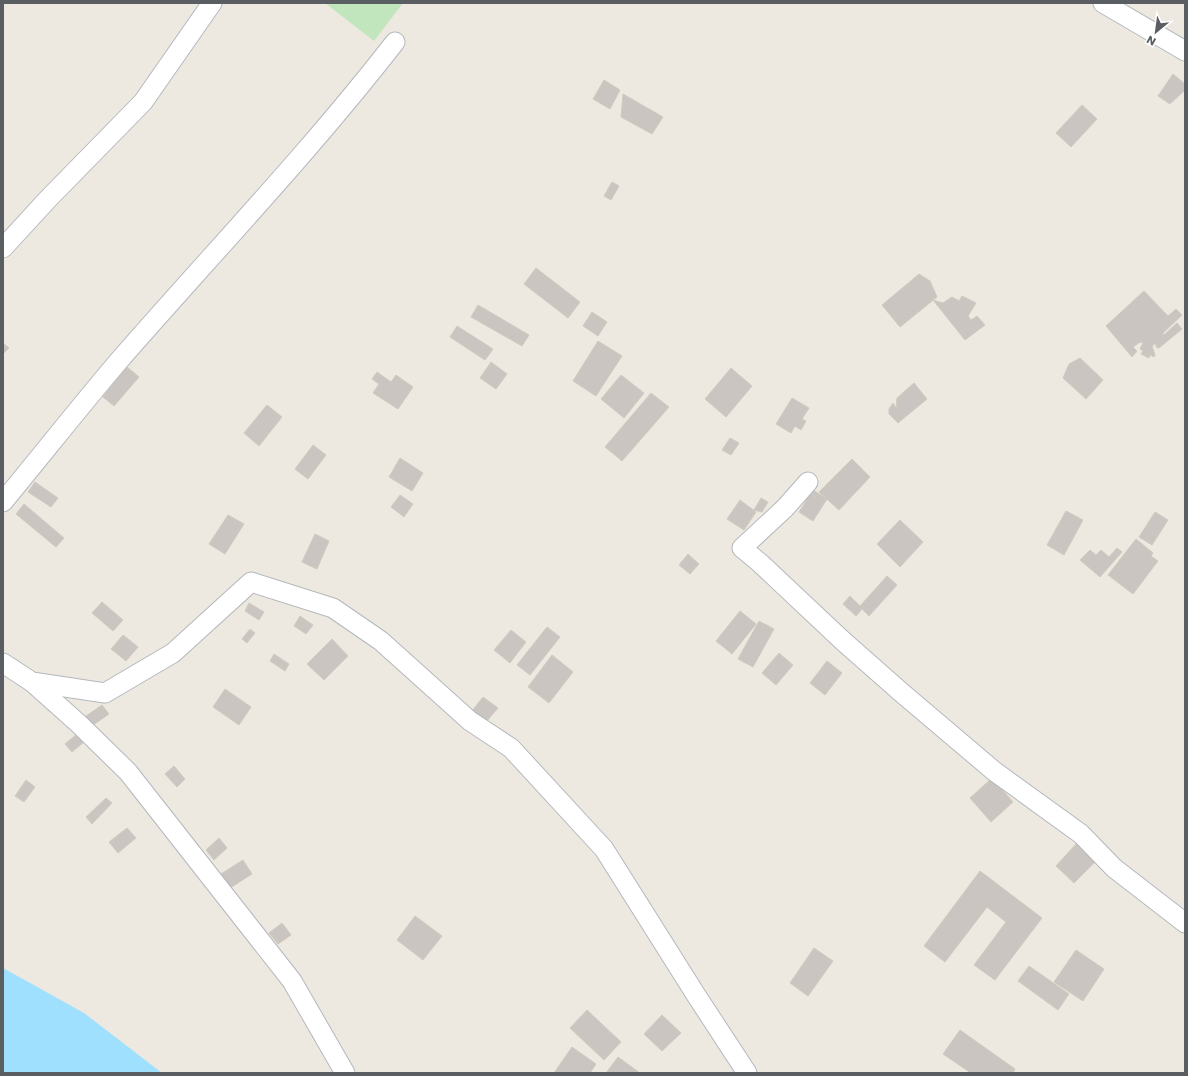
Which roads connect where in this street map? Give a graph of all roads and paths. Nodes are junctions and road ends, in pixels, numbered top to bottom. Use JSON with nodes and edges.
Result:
{"nodes":[{"id":1,"x":212,"y":3,"type":"edge"},
{"id":2,"x":1103,"y":3,"type":"edge"},
{"id":3,"x":395,"y":42,"type":"dead end"},
{"id":4,"x":1185,"y":51,"type":"edge"},
{"id":5,"x":3,"y":248,"type":"edge"},
{"id":6,"x":808,"y":482,"type":"dead end"},
{"id":7,"x":3,"y":502,"type":"edge"},
{"id":8,"x":3,"y":664,"type":"edge"},
{"id":9,"x":32,"y":682,"type":"junction"},
{"id":10,"x":1185,"y":923,"type":"edge"},
{"id":11,"x":345,"y":1073,"type":"edge"},
{"id":12,"x":747,"y":1073,"type":"edge"}],
"edges":[{"from":1,"to":5,"type":"street"},
{"from":2,"to":4,"type":"street"},
{"from":3,"to":7,"type":"street"},
{"from":6,"to":10,"type":"street"},
{"from":8,"to":9,"type":"street"},
{"from":9,"to":11,"type":"street"},
{"from":9,"to":12,"type":"street"}]}
